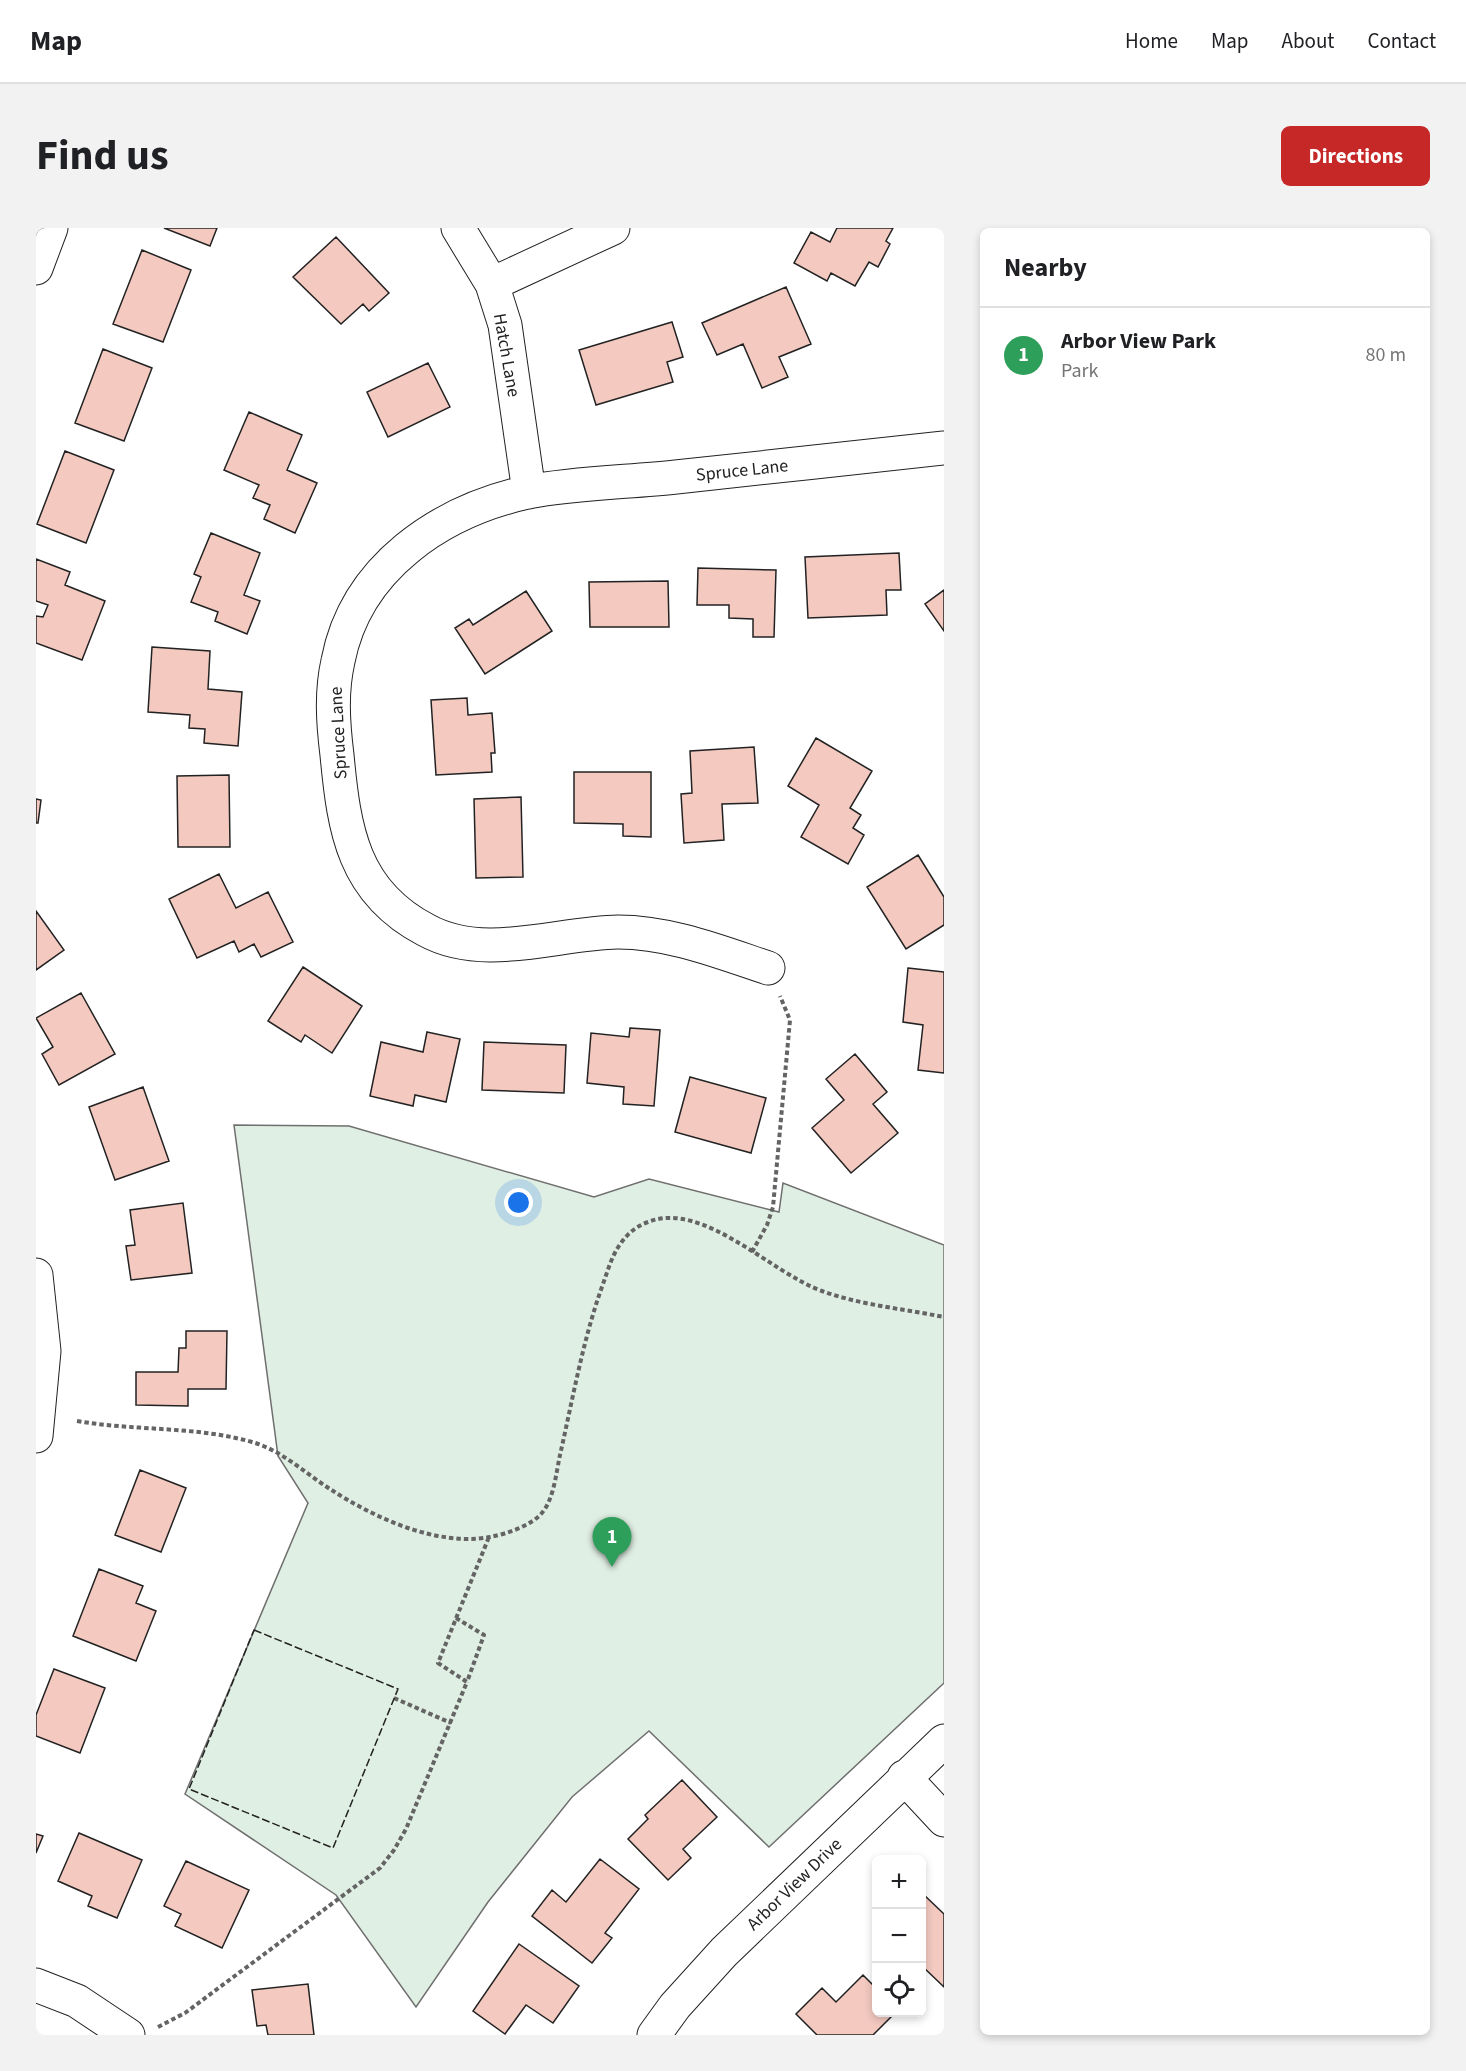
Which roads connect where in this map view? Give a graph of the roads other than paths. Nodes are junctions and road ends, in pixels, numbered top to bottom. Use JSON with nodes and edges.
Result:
{"nodes":[{"id":1,"x":51,"y":228,"type":"edge"},
{"id":2,"x":458,"y":228,"type":"edge"},
{"id":3,"x":613,"y":228,"type":"edge"},
{"id":4,"x":36,"y":268,"type":"edge"},
{"id":5,"x":492,"y":284,"type":"junction"},
{"id":6,"x":944,"y":448,"type":"edge"},
{"id":7,"x":529,"y":492,"type":"junction"},
{"id":8,"x":768,"y":968,"type":"road end"},
{"id":9,"x":36,"y":1275,"type":"edge"},
{"id":10,"x":36,"y":1436,"type":"edge"},
{"id":11,"x":944,"y":1741,"type":"edge"},
{"id":12,"x":904,"y":1777,"type":"junction"},
{"id":13,"x":944,"y":1820,"type":"edge"},
{"id":14,"x":36,"y":1985,"type":"edge"},
{"id":15,"x":141,"y":2032,"type":"edge"},
{"id":16,"x":654,"y":2035,"type":"edge"}],
"edges":[{"from":1,"to":4,"type":"street"},
{"from":2,"to":5,"type":"street","name":"Hatch Lane"},
{"from":3,"to":5,"type":"street"},
{"from":5,"to":7,"type":"street","name":"Hatch Lane"},
{"from":6,"to":7,"type":"street","name":"Spruce Lane"},
{"from":7,"to":8,"type":"street","name":"Spruce Lane"},
{"from":9,"to":10,"type":"street"},
{"from":11,"to":12,"type":"street","name":"Arbor View Drive"},
{"from":12,"to":13,"type":"street"},
{"from":12,"to":16,"type":"street","name":"Arbor View Drive"},
{"from":14,"to":15,"type":"street"}]}
